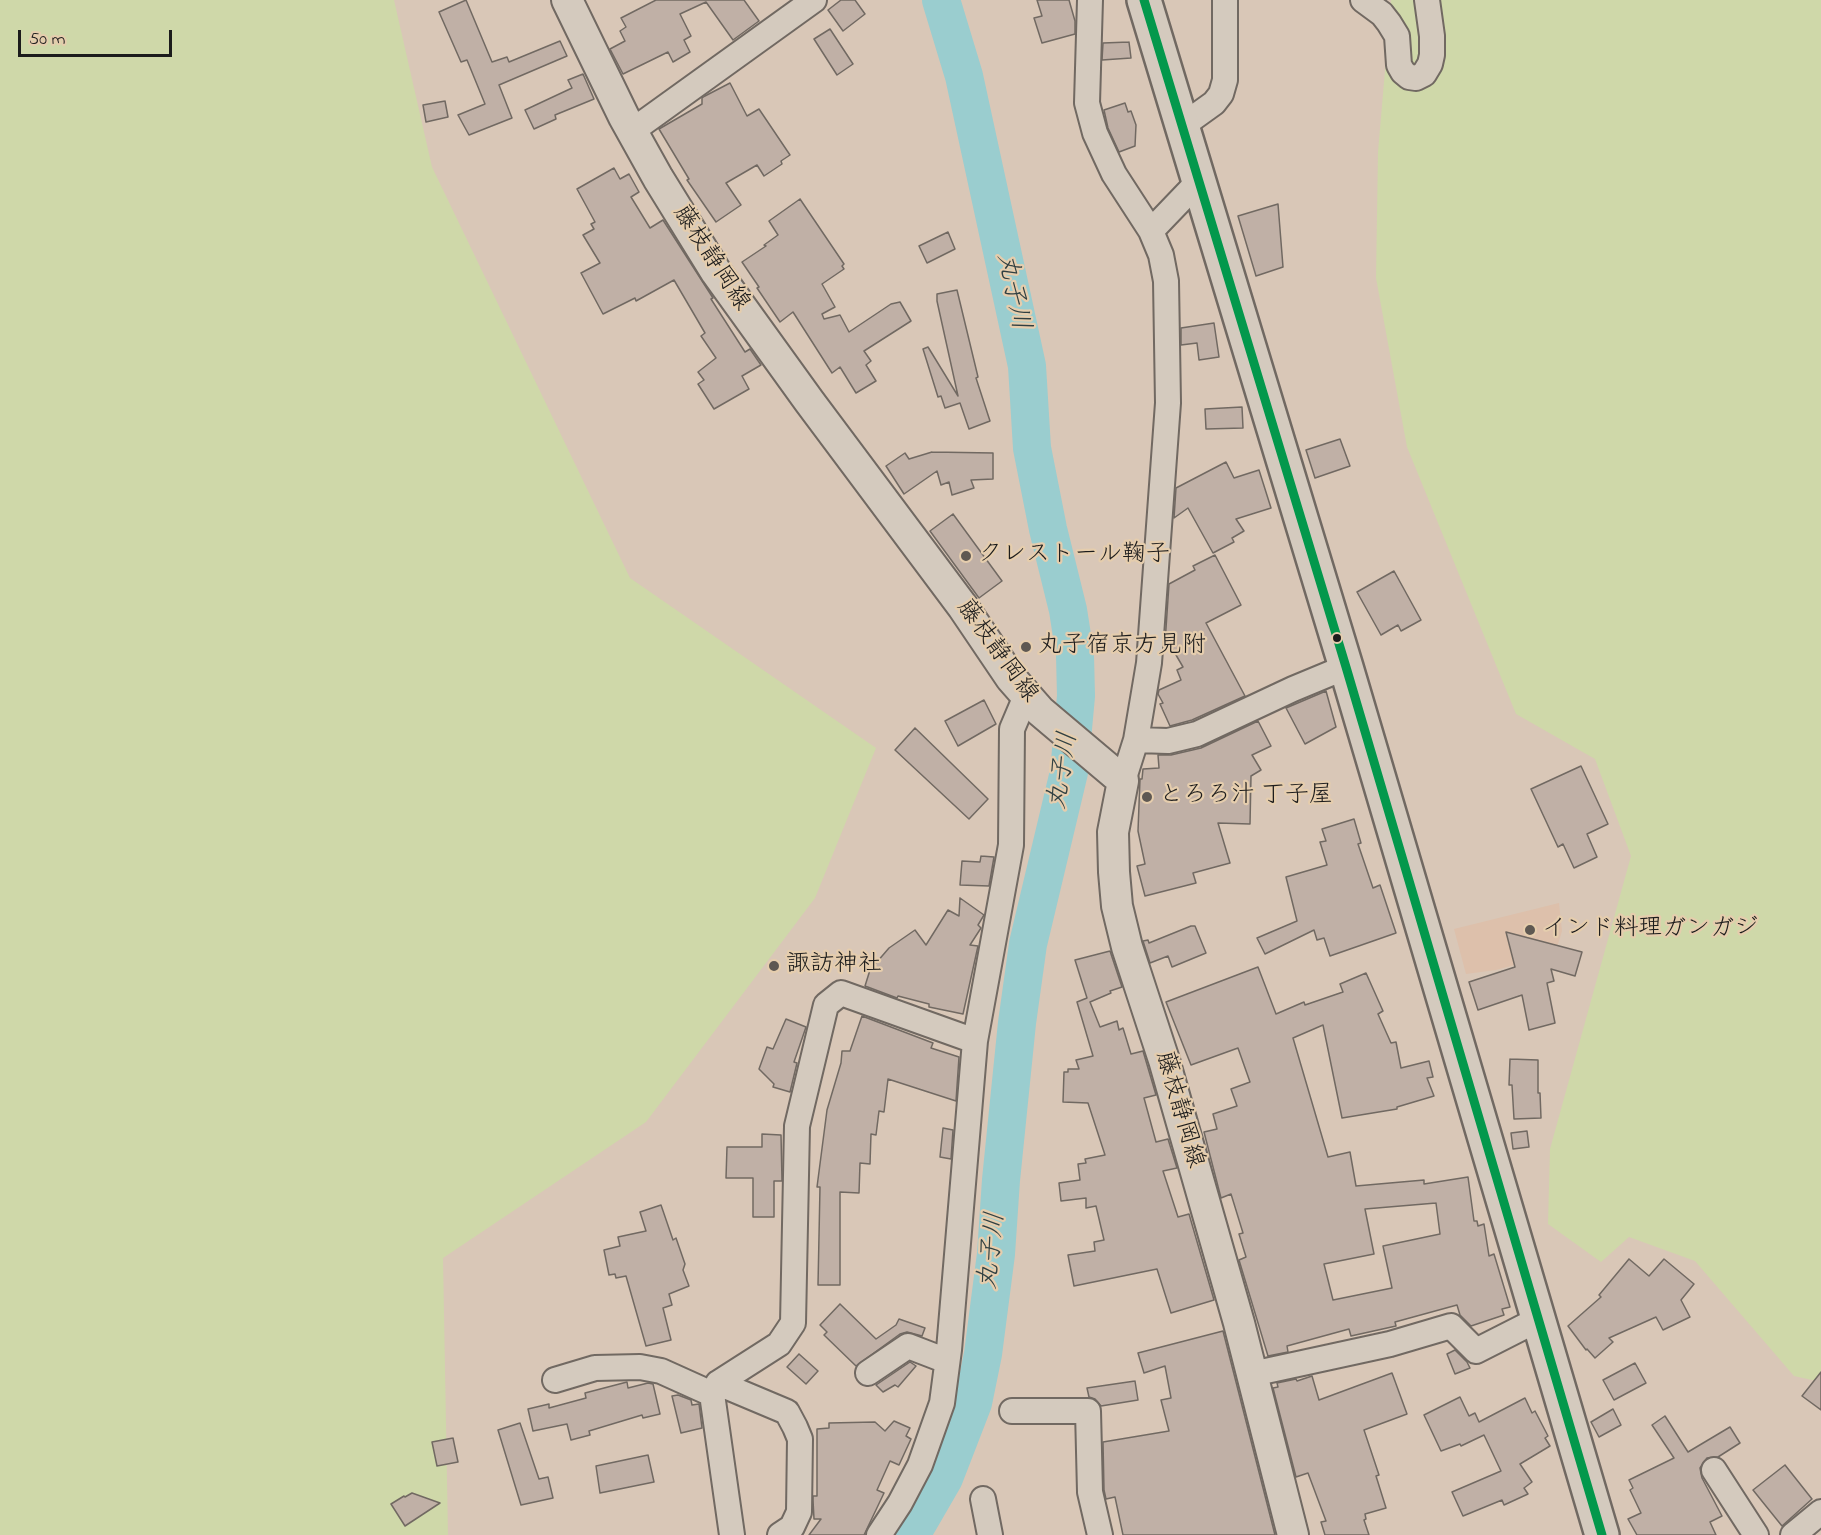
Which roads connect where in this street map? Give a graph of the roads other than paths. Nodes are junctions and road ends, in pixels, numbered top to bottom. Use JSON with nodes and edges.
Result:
{"nodes":[{"id":1,"x":567,"y":0,"type":"edge"},
{"id":2,"x":814,"y":0,"type":"edge"},
{"id":3,"x":1090,"y":0,"type":"edge"},
{"id":4,"x":1144,"y":0,"type":"edge"},
{"id":5,"x":1225,"y":0,"type":"edge"},
{"id":6,"x":1364,"y":0,"type":"edge"},
{"id":7,"x":1427,"y":0,"type":"edge"},
{"id":8,"x":1182,"y":126,"type":"junction"},
{"id":9,"x":632,"y":131,"type":"junction"},
{"id":10,"x":1198,"y":182,"type":"junction"},
{"id":11,"x":1151,"y":231,"type":"junction"},
{"id":12,"x":1347,"y":667,"type":"junction"},
{"id":13,"x":1033,"y":704,"type":"junction"},
{"id":14,"x":1136,"y":740,"type":"junction"},
{"id":15,"x":1123,"y":781,"type":"junction"},
{"id":16,"x":975,"y":1041,"type":"junction"},
{"id":17,"x":1539,"y":1319,"type":"junction"},
{"id":18,"x":947,"y":1361,"type":"junction"},
{"id":19,"x":868,"y":1372,"type":"dead end"},
{"id":20,"x":1252,"y":1374,"type":"junction"},
{"id":21,"x":555,"y":1380,"type":"dead end"},
{"id":22,"x":715,"y":1389,"type":"junction"},
{"id":23,"x":1012,"y":1411,"type":"dead end"},
{"id":24,"x":1714,"y":1470,"type":"dead end"},
{"id":25,"x":983,"y":1499,"type":"dead end"},
{"id":26,"x":1821,"y":1512,"type":"edge"},
{"id":27,"x":732,"y":1535,"type":"edge"},
{"id":28,"x":780,"y":1535,"type":"edge"},
{"id":29,"x":879,"y":1535,"type":"edge"},
{"id":30,"x":990,"y":1535,"type":"edge"},
{"id":31,"x":1100,"y":1535,"type":"edge"},
{"id":32,"x":1293,"y":1535,"type":"edge"},
{"id":33,"x":1602,"y":1535,"type":"edge"},
{"id":34,"x":1756,"y":1535,"type":"edge"},
{"id":35,"x":1793,"y":1535,"type":"edge"}],
"edges":[{"from":1,"to":9,"type":"main road","name":"藤枝静岡線"},
{"from":2,"to":9,"type":"street"},
{"from":3,"to":11,"type":"street"},
{"from":4,"to":8,"type":"highway"},
{"from":5,"to":8,"type":"street"},
{"from":6,"to":7,"type":"street"},
{"from":8,"to":10,"type":"highway"},
{"from":9,"to":13,"type":"main road","name":"藤枝静岡線"},
{"from":10,"to":11,"type":"street"},
{"from":10,"to":12,"type":"highway"},
{"from":11,"to":14,"type":"street"},
{"from":12,"to":14,"type":"street"},
{"from":12,"to":17,"type":"highway"},
{"from":13,"to":15,"type":"main road","name":"藤枝静岡線"},
{"from":13,"to":16,"type":"street"},
{"from":14,"to":15,"type":"street"},
{"from":15,"to":20,"type":"main road","name":"藤枝静岡線"},
{"from":16,"to":18,"type":"street"},
{"from":16,"to":22,"type":"street"},
{"from":17,"to":20,"type":"street"},
{"from":17,"to":33,"type":"highway"},
{"from":18,"to":19,"type":"street"},
{"from":18,"to":29,"type":"street"},
{"from":20,"to":32,"type":"main road","name":"藤枝静岡線"},
{"from":21,"to":22,"type":"street"},
{"from":22,"to":27,"type":"street"},
{"from":22,"to":28,"type":"street"},
{"from":23,"to":31,"type":"street"},
{"from":24,"to":34,"type":"street"},
{"from":25,"to":30,"type":"street"},
{"from":26,"to":35,"type":"street"}]}
